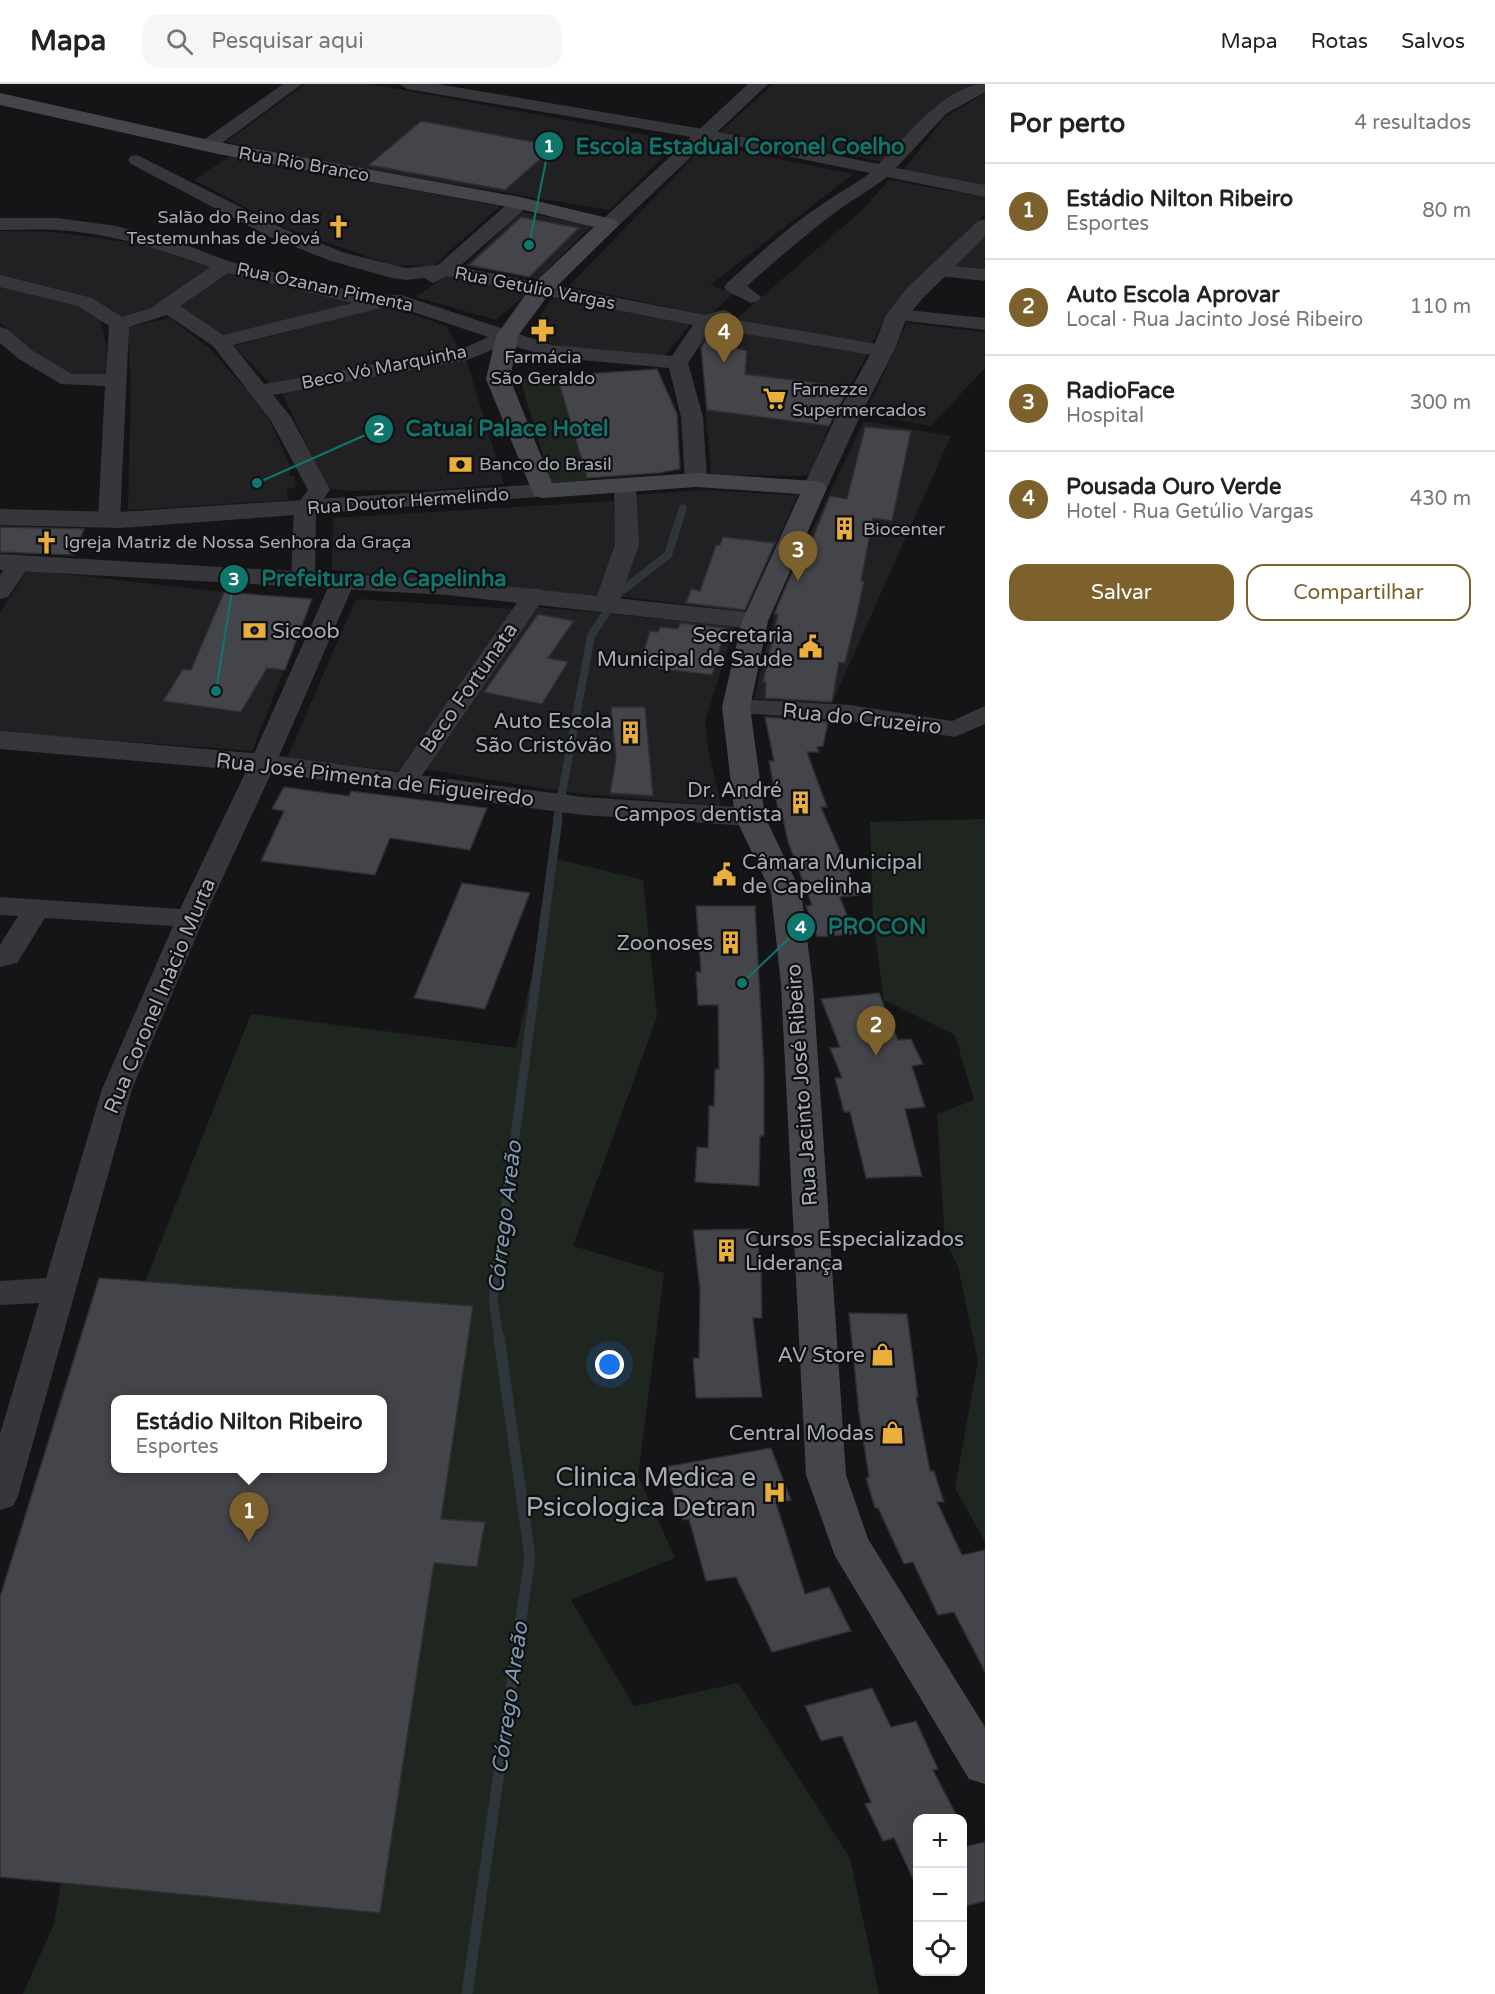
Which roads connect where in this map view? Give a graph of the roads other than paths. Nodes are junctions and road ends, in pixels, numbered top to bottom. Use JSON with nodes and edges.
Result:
{"nodes":[{"id":1,"x":294,"y":84,"type":"edge"},
{"id":2,"x":407,"y":84,"type":"edge"},
{"id":3,"x":759,"y":84,"type":"edge"},
{"id":4,"x":985,"y":85,"type":"edge"},
{"id":5,"x":0,"y":99,"type":"edge"},
{"id":6,"x":703,"y":134,"type":"junction"},
{"id":7,"x":205,"y":155,"type":"junction"},
{"id":8,"x":137,"y":160,"type":"dead end"},
{"id":9,"x":882,"y":171,"type":"junction"},
{"id":10,"x":174,"y":179,"type":"junction"},
{"id":11,"x":864,"y":187,"type":"junction"},
{"id":12,"x":985,"y":191,"type":"edge"},
{"id":13,"x":520,"y":203,"type":"junction"},
{"id":14,"x":0,"y":224,"type":"edge"},
{"id":15,"x":609,"y":224,"type":"junction"},
{"id":16,"x":985,"y":225,"type":"edge"},
{"id":17,"x":775,"y":250,"type":"junction"},
{"id":18,"x":225,"y":266,"type":"junction"},
{"id":19,"x":444,"y":270,"type":"junction"},
{"id":20,"x":937,"y":271,"type":"junction"},
{"id":21,"x":985,"y":275,"type":"edge"},
{"id":22,"x":0,"y":281,"type":"edge"},
{"id":23,"x":767,"y":283,"type":"dead end"},
{"id":24,"x":541,"y":289,"type":"junction"},
{"id":25,"x":751,"y":297,"type":"junction"},
{"id":26,"x":394,"y":299,"type":"junction"},
{"id":27,"x":166,"y":305,"type":"junction"},
{"id":28,"x":897,"y":315,"type":"junction"},
{"id":29,"x":705,"y":321,"type":"junction"},
{"id":30,"x":119,"y":324,"type":"junction"},
{"id":31,"x":985,"y":324,"type":"edge"},
{"id":32,"x":0,"y":333,"type":"edge"},
{"id":33,"x":507,"y":336,"type":"junction"},
{"id":34,"x":220,"y":342,"type":"junction"},
{"id":35,"x":883,"y":351,"type":"junction"},
{"id":36,"x":26,"y":355,"type":"junction"},
{"id":37,"x":0,"y":357,"type":"edge"},
{"id":38,"x":678,"y":363,"type":"junction"},
{"id":39,"x":116,"y":380,"type":"junction"},
{"id":40,"x":258,"y":391,"type":"junction"},
{"id":41,"x":696,"y":480,"type":"junction"},
{"id":42,"x":625,"y":486,"type":"junction"},
{"id":43,"x":815,"y":489,"type":"junction"},
{"id":44,"x":543,"y":491,"type":"junction"},
{"id":45,"x":304,"y":508,"type":"junction"},
{"id":46,"x":0,"y":517,"type":"edge"},
{"id":47,"x":109,"y":520,"type":"junction"},
{"id":48,"x":10,"y":563,"type":"edge"},
{"id":49,"x":303,"y":580,"type":"junction"},
{"id":50,"x":343,"y":581,"type":"junction"},
{"id":51,"x":0,"y":592,"type":"edge"},
{"id":52,"x":534,"y":595,"type":"junction"},
{"id":53,"x":614,"y":605,"type":"junction"},
{"id":54,"x":755,"y":621,"type":"junction"},
{"id":55,"x":736,"y":707,"type":"junction"},
{"id":56,"x":985,"y":714,"type":"edge"},
{"id":57,"x":0,"y":740,"type":"edge"},
{"id":58,"x":263,"y":763,"type":"junction"},
{"id":59,"x":405,"y":781,"type":"junction"},
{"id":60,"x":750,"y":817,"type":"junction"},
{"id":61,"x":0,"y":906,"type":"edge"},
{"id":62,"x":37,"y":907,"type":"junction"},
{"id":63,"x":190,"y":918,"type":"junction"},
{"id":64,"x":0,"y":958,"type":"edge"},
{"id":65,"x":59,"y":1290,"type":"junction"},
{"id":66,"x":0,"y":1293,"type":"edge"},
{"id":67,"x":0,"y":1496,"type":"edge"},
{"id":68,"x":985,"y":1766,"type":"edge"}],
"edges":[{"from":1,"to":7,"type":"street"},
{"from":2,"to":6,"type":"street"},
{"from":3,"to":6,"type":"street"},
{"from":4,"to":9,"type":"street"},
{"from":5,"to":7,"type":"main road","name":"Rua Rio Branco"},
{"from":6,"to":9,"type":"street"},
{"from":6,"to":15,"type":"street"},
{"from":7,"to":10,"type":"street"},
{"from":7,"to":13,"type":"main road","name":"Rua Rio Branco"},
{"from":8,"to":10,"type":"street","name":"Rua Getúlio Vargas"},
{"from":9,"to":11,"type":"street"},
{"from":9,"to":12,"type":"street"},
{"from":10,"to":19,"type":"street","name":"Rua Getúlio Vargas"},
{"from":11,"to":17,"type":"street"},
{"from":11,"to":17,"type":"street"},
{"from":13,"to":15,"type":"main road","name":"Rua Rio Branco"},
{"from":13,"to":19,"type":"street"},
{"from":14,"to":18,"type":"street","name":"Rua Ozanan Pimenta"},
{"from":15,"to":24,"type":"main road"},
{"from":16,"to":20,"type":"street","name":"Rua Jacinto José Ribeiro"},
{"from":17,"to":25,"type":"street"},
{"from":18,"to":26,"type":"street","name":"Rua Ozanan Pimenta"},
{"from":18,"to":27,"type":"street"},
{"from":19,"to":24,"type":"street","name":"Rua Getúlio Vargas"},
{"from":19,"to":26,"type":"street"},
{"from":20,"to":21,"type":"street"},
{"from":20,"to":28,"type":"street","name":"Rua Jacinto José Ribeiro"},
{"from":22,"to":30,"type":"street"},
{"from":23,"to":25,"type":"street"},
{"from":24,"to":29,"type":"street","name":"Rua Getúlio Vargas"},
{"from":24,"to":33,"type":"main road"},
{"from":25,"to":29,"type":"street"},
{"from":26,"to":33,"type":"street","name":"Rua Ozanan Pimenta"},
{"from":26,"to":34,"type":"street"},
{"from":27,"to":30,"type":"street"},
{"from":27,"to":34,"type":"street"},
{"from":28,"to":31,"type":"street"},
{"from":28,"to":35,"type":"street","name":"Rua Jacinto José Ribeiro"},
{"from":29,"to":35,"type":"street","name":"Rua Getúlio Vargas"},
{"from":29,"to":38,"type":"street"},
{"from":30,"to":39,"type":"street"},
{"from":32,"to":36,"type":"street"},
{"from":33,"to":38,"type":"street","name":"Rua Ozanan Pimenta"},
{"from":33,"to":40,"type":"street","name":"Beco Vó Marquinha"},
{"from":33,"to":44,"type":"main road"},
{"from":34,"to":40,"type":"street"},
{"from":35,"to":43,"type":"street","name":"Rua Jacinto José Ribeiro"},
{"from":36,"to":37,"type":"street"},
{"from":36,"to":39,"type":"street"},
{"from":38,"to":41,"type":"street"},
{"from":39,"to":47,"type":"street"},
{"from":40,"to":45,"type":"street"},
{"from":41,"to":42,"type":"main road","name":"Rua Doutor Hermelindo"},
{"from":41,"to":43,"type":"main road","name":"Rua Doutor Hermelindo"},
{"from":42,"to":44,"type":"main road","name":"Rua Doutor Hermelindo"},
{"from":42,"to":53,"type":"street"},
{"from":43,"to":54,"type":"main road","name":"Rua Jacinto José Ribeiro"},
{"from":44,"to":45,"type":"street","name":"Rua Doutor Hermelindo"},
{"from":45,"to":47,"type":"street","name":"Rua Doutor Hermelindo"},
{"from":45,"to":49,"type":"street"},
{"from":46,"to":47,"type":"street","name":"Rua Doutor Hermelindo"},
{"from":48,"to":49,"type":"street"},
{"from":48,"to":51,"type":"street"},
{"from":49,"to":50,"type":"street"},
{"from":50,"to":52,"type":"street"},
{"from":50,"to":58,"type":"street","name":"Rua Coronel Inácio Murta"},
{"from":52,"to":53,"type":"street"},
{"from":52,"to":59,"type":"street","name":"Beco Fortunata"},
{"from":53,"to":54,"type":"street"},
{"from":54,"to":55,"type":"main road","name":"Rua Jacinto José Ribeiro"},
{"from":55,"to":56,"type":"street","name":"Rua do Cruzeiro"},
{"from":55,"to":60,"type":"main road","name":"Rua Jacinto José Ribeiro"},
{"from":57,"to":58,"type":"street","name":"Rua José Pimenta de Figueiredo"},
{"from":58,"to":59,"type":"street","name":"Rua José Pimenta de Figueiredo"},
{"from":58,"to":63,"type":"street","name":"Rua Coronel Inácio Murta"},
{"from":59,"to":60,"type":"street","name":"Rua José Pimenta de Figueiredo"},
{"from":60,"to":68,"type":"main road","name":"Rua Jacinto José Ribeiro"},
{"from":61,"to":62,"type":"street"},
{"from":62,"to":63,"type":"street"},
{"from":62,"to":64,"type":"street"},
{"from":63,"to":65,"type":"street","name":"Rua Coronel Inácio Murta"},
{"from":65,"to":66,"type":"street"},
{"from":65,"to":67,"type":"street","name":"Rua Coronel Inácio Murta"}]}
